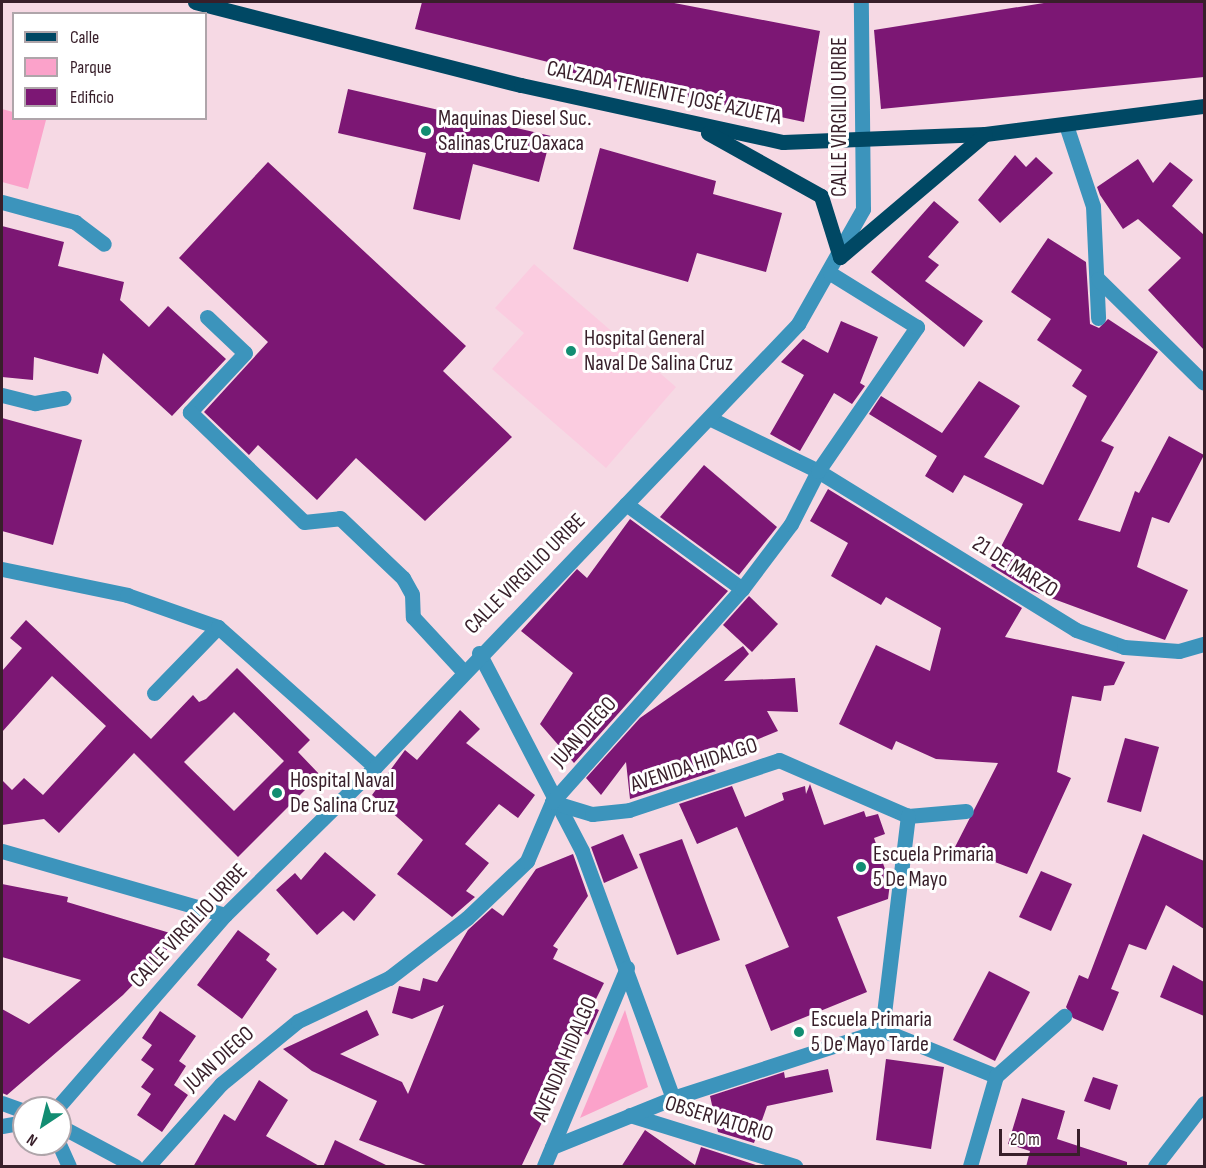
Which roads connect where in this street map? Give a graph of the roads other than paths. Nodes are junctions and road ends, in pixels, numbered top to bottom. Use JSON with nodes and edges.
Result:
{"nodes":[{"id":1,"x":195,"y":2,"type":"edge"},
{"id":2,"x":861,"y":2,"type":"edge"},
{"id":3,"x":1204,"y":106,"type":"edge"},
{"id":4,"x":1066,"y":125,"type":"junction"},
{"id":5,"x":694,"y":126,"type":"junction"},
{"id":6,"x":986,"y":134,"type":"junction"},
{"id":7,"x":863,"y":140,"type":"junction"},
{"id":8,"x":2,"y":202,"type":"edge"},
{"id":9,"x":104,"y":243,"type":"dead end"},
{"id":10,"x":840,"y":257,"type":"junction"},
{"id":11,"x":830,"y":273,"type":"junction"},
{"id":12,"x":1098,"y":279,"type":"junction"},
{"id":13,"x":207,"y":317,"type":"dead end"},
{"id":14,"x":1098,"y":318,"type":"dead end"},
{"id":15,"x":1204,"y":383,"type":"edge"},
{"id":16,"x":2,"y":395,"type":"edge"},
{"id":17,"x":64,"y":398,"type":"dead end"},
{"id":18,"x":709,"y":418,"type":"junction"},
{"id":19,"x":818,"y":471,"type":"junction"},
{"id":20,"x":626,"y":504,"type":"junction"},
{"id":21,"x":2,"y":569,"type":"edge"},
{"id":22,"x":742,"y":589,"type":"junction"},
{"id":23,"x":218,"y":627,"type":"junction"},
{"id":24,"x":1204,"y":645,"type":"edge"},
{"id":25,"x":479,"y":652,"type":"junction"},
{"id":26,"x":462,"y":670,"type":"junction"},
{"id":27,"x":154,"y":693,"type":"dead end"},
{"id":28,"x":375,"y":767,"type":"junction"},
{"id":29,"x":552,"y":802,"type":"junction"},
{"id":30,"x":966,"y":811,"type":"dead end"},
{"id":31,"x":908,"y":816,"type":"junction"},
{"id":32,"x":2,"y":852,"type":"edge"},
{"id":33,"x":225,"y":915,"type":"junction"},
{"id":34,"x":627,"y":968,"type":"junction"},
{"id":35,"x":1064,"y":1016,"type":"dead end"},
{"id":36,"x":882,"y":1030,"type":"junction"},
{"id":37,"x":996,"y":1076,"type":"junction"},
{"id":38,"x":67,"y":1096,"type":"edge"},
{"id":39,"x":673,"y":1098,"type":"junction"},
{"id":40,"x":1204,"y":1102,"type":"edge"},
{"id":41,"x":630,"y":1115,"type":"junction"},
{"id":42,"x":72,"y":1133,"type":"edge"},
{"id":43,"x":552,"y":1147,"type":"junction"},
{"id":44,"x":135,"y":1167,"type":"edge"},
{"id":45,"x":148,"y":1167,"type":"edge"},
{"id":46,"x":544,"y":1167,"type":"edge"},
{"id":47,"x":795,"y":1167,"type":"edge"},
{"id":48,"x":970,"y":1167,"type":"edge"},
{"id":49,"x":1155,"y":1167,"type":"edge"}],
"edges":[{"from":1,"to":5,"type":"main road","name":"CALZADA TENIENTE JOSÉ AZUETA"},
{"from":2,"to":7,"type":"street","name":"CALLE VIRGILIO URIBE"},
{"from":3,"to":4,"type":"main road","name":"CALZADA TENIENTE JOSÉ AZUETA"},
{"from":4,"to":6,"type":"main road","name":"CALZADA TENIENTE JOSÉ AZUETA"},
{"from":4,"to":12,"type":"street"},
{"from":5,"to":7,"type":"main road","name":"CALZADA TENIENTE JOSÉ AZUETA"},
{"from":5,"to":10,"type":"main road"},
{"from":6,"to":7,"type":"main road","name":"CALZADA TENIENTE JOSÉ AZUETA"},
{"from":6,"to":10,"type":"main road"},
{"from":7,"to":10,"type":"street","name":"CALLE VIRGILIO URIBE"},
{"from":8,"to":9,"type":"street"},
{"from":10,"to":11,"type":"street","name":"CALLE VIRGILIO URIBE"},
{"from":11,"to":18,"type":"street","name":"CALLE VIRGILIO URIBE"},
{"from":11,"to":19,"type":"street","name":"JUAN DIEGO"},
{"from":12,"to":14,"type":"street"},
{"from":12,"to":15,"type":"street"},
{"from":13,"to":26,"type":"street"},
{"from":16,"to":17,"type":"street"},
{"from":18,"to":19,"type":"street","name":"21 DE MARZO"},
{"from":18,"to":20,"type":"street","name":"CALLE VIRGILIO URIBE"},
{"from":19,"to":22,"type":"street","name":"JUAN DIEGO"},
{"from":19,"to":24,"type":"street","name":"21 DE MARZO"},
{"from":20,"to":22,"type":"street"},
{"from":20,"to":25,"type":"street","name":"CALLE VIRGILIO URIBE"},
{"from":21,"to":23,"type":"street"},
{"from":22,"to":29,"type":"street","name":"JUAN DIEGO"},
{"from":23,"to":27,"type":"street"},
{"from":23,"to":28,"type":"street"},
{"from":25,"to":26,"type":"street","name":"CALLE VIRGILIO URIBE"},
{"from":25,"to":29,"type":"street"},
{"from":26,"to":28,"type":"street","name":"CALLE VIRGILIO URIBE"},
{"from":28,"to":33,"type":"street","name":"CALLE VIRGILIO URIBE"},
{"from":29,"to":31,"type":"street","name":"AVENIDA HIDALGO"},
{"from":29,"to":34,"type":"street"},
{"from":29,"to":45,"type":"street","name":"JUAN DIEGO"},
{"from":30,"to":31,"type":"street"},
{"from":31,"to":36,"type":"street"},
{"from":32,"to":33,"type":"street"},
{"from":33,"to":38,"type":"street","name":"CALLE VIRGILIO URIBE"},
{"from":34,"to":39,"type":"street"},
{"from":34,"to":43,"type":"street","name":"AVENDIA HIDALGO"},
{"from":35,"to":37,"type":"street"},
{"from":36,"to":37,"type":"street"},
{"from":36,"to":39,"type":"street"},
{"from":37,"to":48,"type":"street"},
{"from":39,"to":41,"type":"street"},
{"from":40,"to":49,"type":"street"},
{"from":41,"to":43,"type":"street"},
{"from":41,"to":47,"type":"street","name":"OBSERVATORIO"},
{"from":42,"to":44,"type":"street"},
{"from":43,"to":46,"type":"street","name":"AVENDIA HIDALGO"}]}
